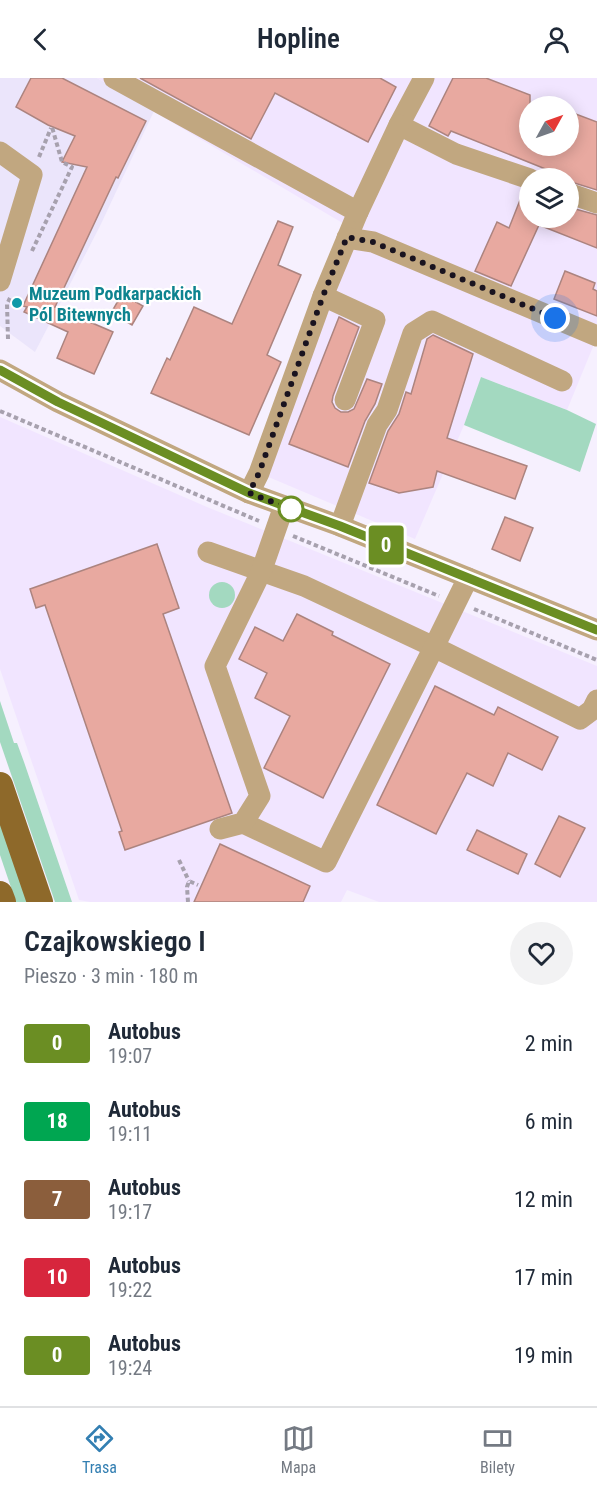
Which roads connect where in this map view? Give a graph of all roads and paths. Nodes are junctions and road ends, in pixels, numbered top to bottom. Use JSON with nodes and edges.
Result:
{"nodes":[{"id":1,"x":114,"y":78,"type":"edge"},
{"id":2,"x":424,"y":78,"type":"edge"},
{"id":3,"x":399,"y":125,"type":"junction"},
{"id":4,"x":0,"y":152,"type":"edge"},
{"id":5,"x":32,"y":175,"type":"junction"},
{"id":6,"x":519,"y":175,"type":"edge"},
{"id":7,"x":579,"y":197,"type":"edge"},
{"id":8,"x":597,"y":203,"type":"edge"},
{"id":9,"x":358,"y":212,"type":"junction"},
{"id":10,"x":347,"y":237,"type":"junction"},
{"id":11,"x":32,"y":251,"type":"dead end"},
{"id":12,"x":6,"y":287,"type":"edge"},
{"id":13,"x":323,"y":296,"type":"junction"},
{"id":14,"x":597,"y":336,"type":"edge"},
{"id":15,"x":8,"y":339,"type":"dead end"},
{"id":16,"x":0,"y":370,"type":"edge"},
{"id":17,"x":562,"y":381,"type":"dead end"},
{"id":18,"x":345,"y":400,"type":"dead end"},
{"id":19,"x":0,"y":411,"type":"edge"},
{"id":20,"x":249,"y":493,"type":"junction"},
{"id":21,"x":284,"y":506,"type":"junction"},
{"id":22,"x":340,"y":526,"type":"junction"},
{"id":23,"x":276,"y":528,"type":"junction"},
{"id":24,"x":208,"y":552,"type":"dead end"},
{"id":25,"x":261,"y":572,"type":"junction"},
{"id":26,"x":468,"y":578,"type":"junction"},
{"id":27,"x":456,"y":602,"type":"junction"},
{"id":28,"x":597,"y":630,"type":"edge"},
{"id":29,"x":434,"y":647,"type":"junction"},
{"id":30,"x":597,"y":660,"type":"edge"},
{"id":31,"x":597,"y":699,"type":"edge"},
{"id":32,"x":0,"y":785,"type":"edge"},
{"id":33,"x":243,"y":823,"type":"junction"},
{"id":34,"x":220,"y":829,"type":"dead end"},
{"id":35,"x":178,"y":860,"type":"dead end"},
{"id":36,"x":189,"y":881,"type":"junction"},
{"id":37,"x":198,"y":885,"type":"dead end"},
{"id":38,"x":0,"y":894,"type":"edge"},
{"id":39,"x":3,"y":902,"type":"edge"},
{"id":40,"x":40,"y":902,"type":"edge"},
{"id":41,"x":188,"y":902,"type":"edge"}],
"edges":[{"from":1,"to":9,"type":"street"},
{"from":2,"to":3,"type":"street"},
{"from":3,"to":6,"type":"street"},
{"from":3,"to":9,"type":"street"},
{"from":4,"to":5,"type":"street"},
{"from":5,"to":11,"type":"path"},
{"from":5,"to":12,"type":"street"},
{"from":7,"to":8,"type":"street"},
{"from":9,"to":10,"type":"street"},
{"from":10,"to":13,"type":"street"},
{"from":10,"to":14,"type":"street"},
{"from":12,"to":15,"type":"path"},
{"from":13,"to":18,"type":"street"},
{"from":13,"to":20,"type":"street"},
{"from":16,"to":20,"type":"street"},
{"from":17,"to":22,"type":"street"},
{"from":19,"to":23,"type":"path"},
{"from":20,"to":21,"type":"street"},
{"from":21,"to":22,"type":"street"},
{"from":21,"to":23,"type":"street"},
{"from":22,"to":26,"type":"street"},
{"from":23,"to":25,"type":"street"},
{"from":23,"to":27,"type":"path"},
{"from":24,"to":25,"type":"street"},
{"from":25,"to":29,"type":"street"},
{"from":25,"to":33,"type":"street"},
{"from":26,"to":27,"type":"street"},
{"from":26,"to":28,"type":"street"},
{"from":27,"to":29,"type":"street"},
{"from":27,"to":30,"type":"path"},
{"from":29,"to":31,"type":"street"},
{"from":29,"to":33,"type":"street"},
{"from":32,"to":40,"type":"main road"},
{"from":33,"to":34,"type":"street"},
{"from":35,"to":36,"type":"path"},
{"from":36,"to":37,"type":"path"},
{"from":36,"to":41,"type":"path"},
{"from":38,"to":39,"type":"main road"}]}
